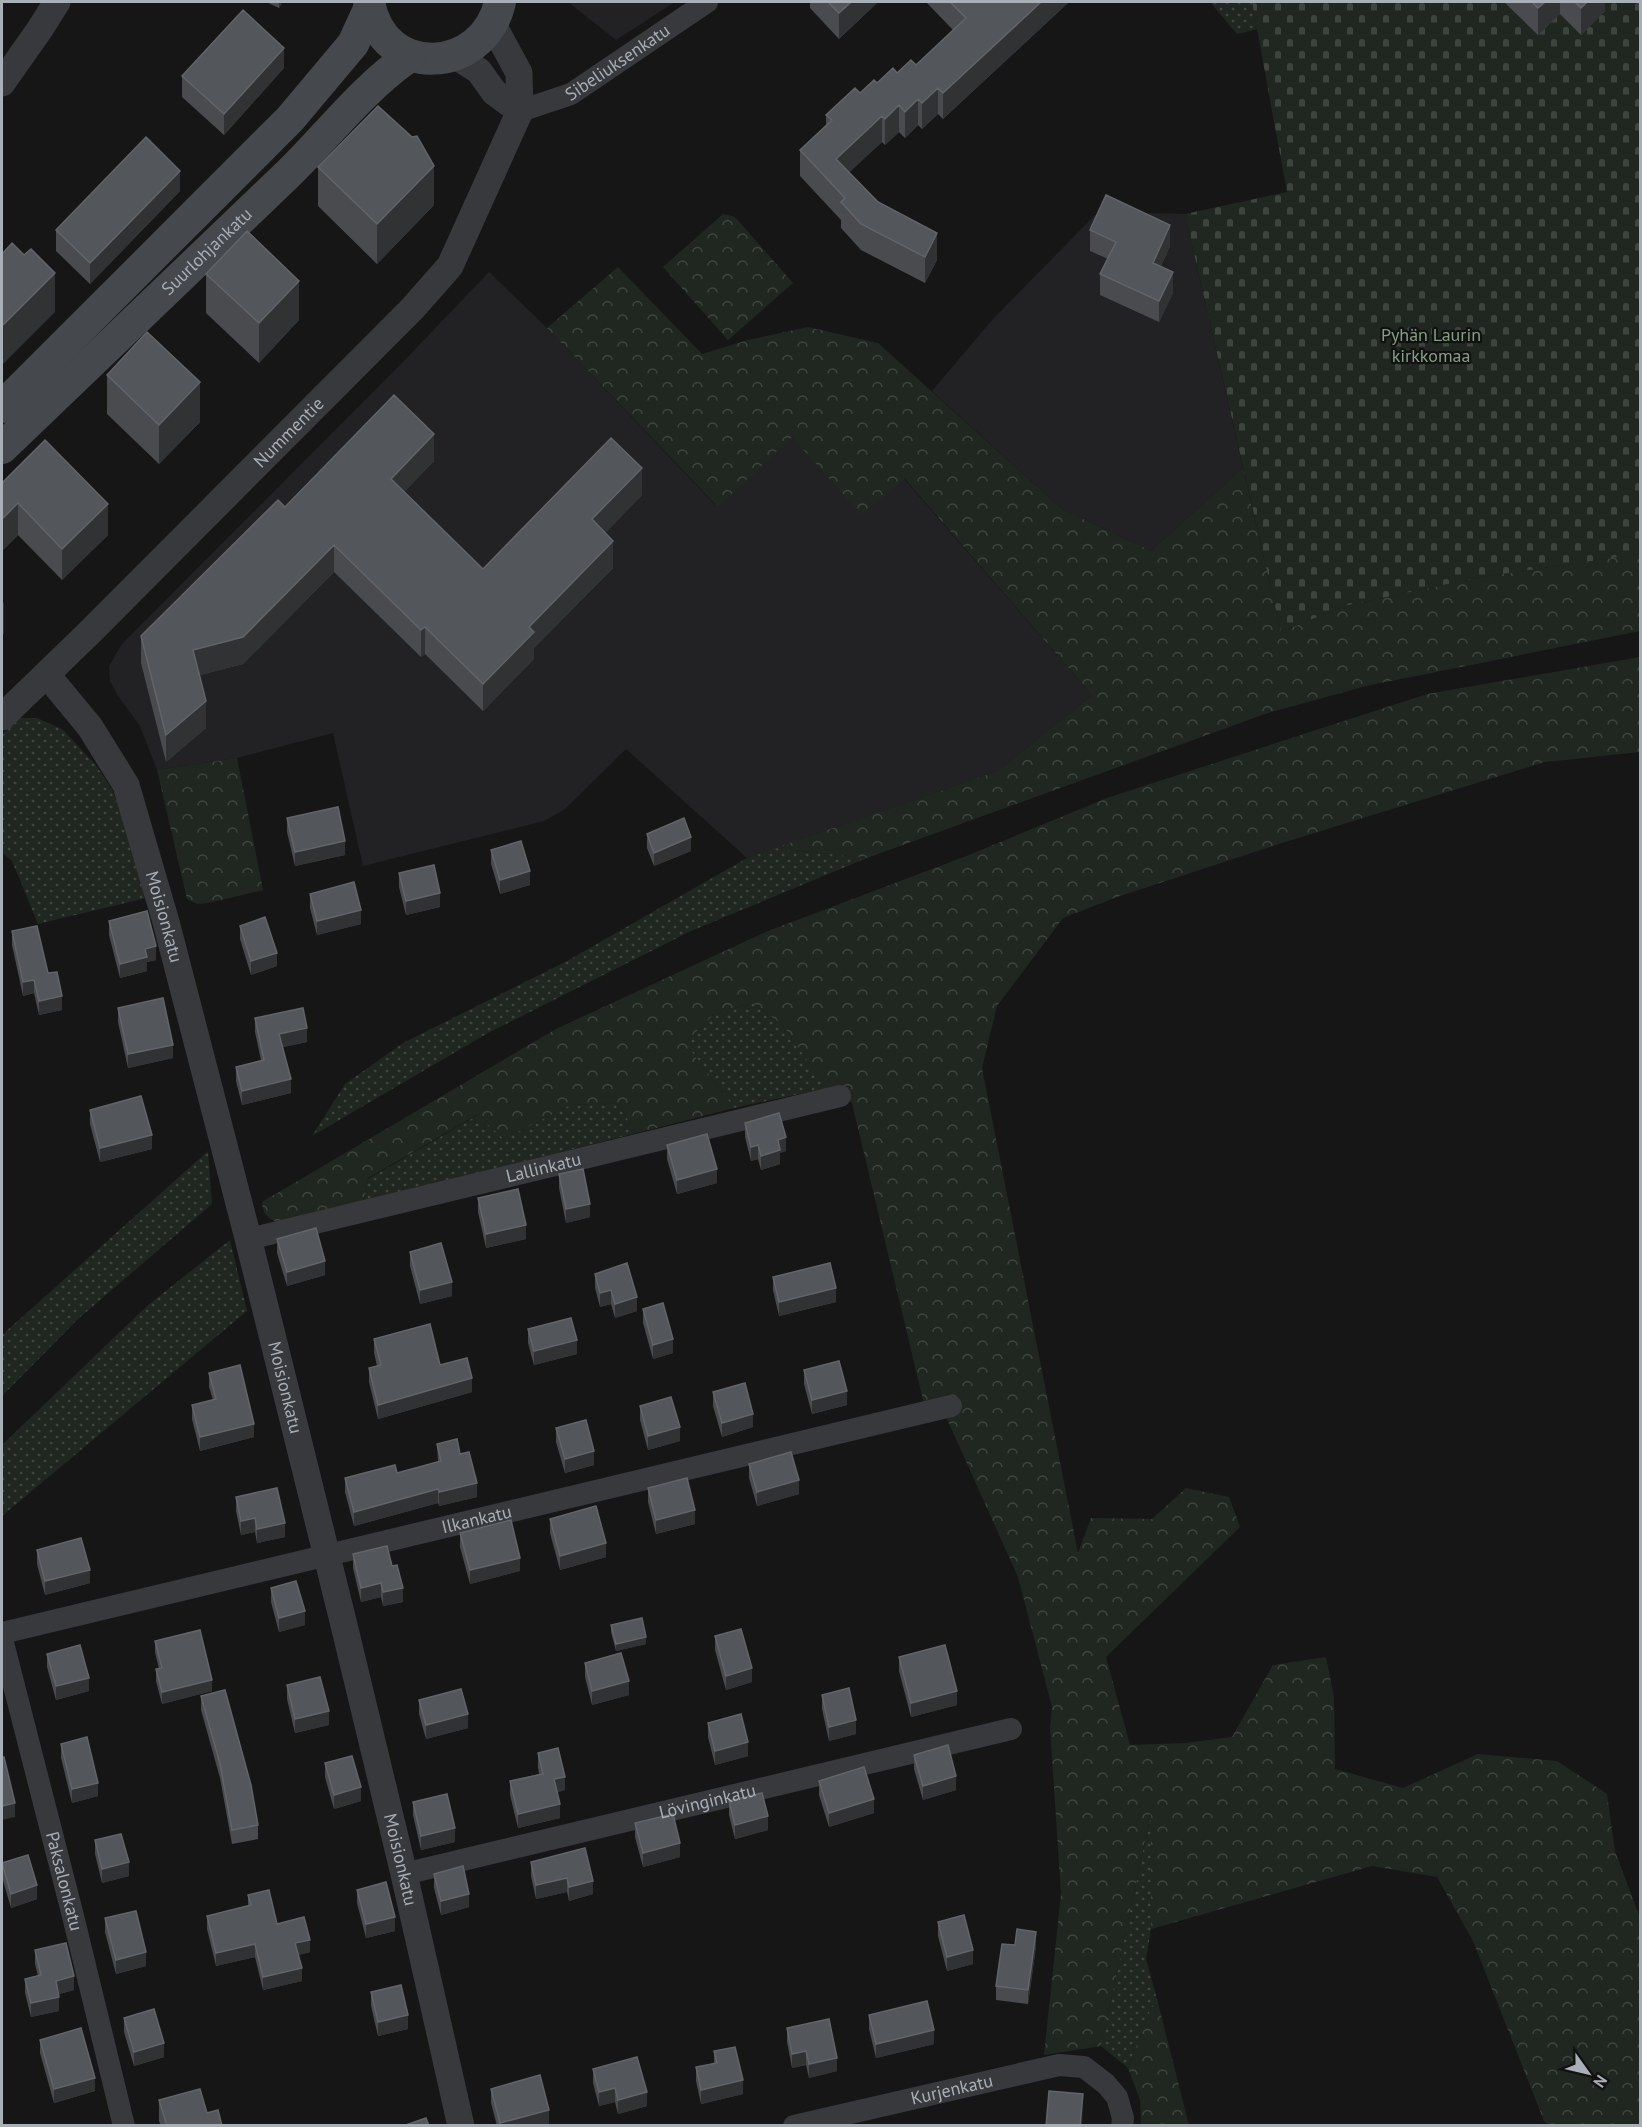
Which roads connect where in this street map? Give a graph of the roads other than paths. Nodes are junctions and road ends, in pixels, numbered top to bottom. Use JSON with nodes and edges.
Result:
{"nodes":[{"id":1,"x":57,"y":2,"type":"edge"},
{"id":2,"x":707,"y":2,"type":"edge"},
{"id":3,"x":369,"y":4,"type":"edge"},
{"id":4,"x":496,"y":12,"type":"edge"},
{"id":5,"x":454,"y":55,"type":"junction"},
{"id":6,"x":410,"y":56,"type":"junction"},
{"id":7,"x":2,"y":83,"type":"edge"},
{"id":8,"x":520,"y":111,"type":"junction"},
{"id":9,"x":2,"y":408,"type":"edge"},
{"id":10,"x":2,"y":448,"type":"edge"},
{"id":11,"x":47,"y":675,"type":"junction"},
{"id":12,"x":2,"y":717,"type":"edge"},
{"id":13,"x":840,"y":1096,"type":"dead end"},
{"id":14,"x":249,"y":1239,"type":"junction"},
{"id":15,"x":951,"y":1406,"type":"dead end"},
{"id":16,"x":326,"y":1555,"type":"junction"},
{"id":17,"x":2,"y":1633,"type":"edge"},
{"id":18,"x":2,"y":1639,"type":"edge"},
{"id":19,"x":1011,"y":1729,"type":"dead end"},
{"id":20,"x":404,"y":1874,"type":"junction"},
{"id":21,"x":798,"y":2125,"type":"edge"},
{"id":22,"x":124,"y":2126,"type":"edge"},
{"id":23,"x":461,"y":2126,"type":"edge"},
{"id":24,"x":1122,"y":2126,"type":"edge"}],
"edges":[{"from":1,"to":7,"type":"street"},
{"from":2,"to":8,"type":"street","name":"Sibeliuksenkatu"},
{"from":3,"to":6,"type":"main road"},
{"from":3,"to":9,"type":"main road","name":"Suurlohjankatu"},
{"from":4,"to":5,"type":"main road"},
{"from":4,"to":8,"type":"street","name":"Nummentie"},
{"from":5,"to":6,"type":"main road"},
{"from":5,"to":8,"type":"street"},
{"from":6,"to":10,"type":"main road","name":"Suurlohjankatu"},
{"from":8,"to":11,"type":"street","name":"Nummentie"},
{"from":11,"to":12,"type":"street","name":"Nummentie"},
{"from":11,"to":14,"type":"street","name":"Moisionkatu"},
{"from":13,"to":14,"type":"street","name":"Lallinkatu"},
{"from":14,"to":16,"type":"street","name":"Moisionkatu"},
{"from":15,"to":16,"type":"street","name":"Ilkankatu"},
{"from":16,"to":17,"type":"street","name":"Ilkankatu"},
{"from":16,"to":20,"type":"street","name":"Moisionkatu"},
{"from":18,"to":22,"type":"street","name":"Paksalonkatu"},
{"from":19,"to":20,"type":"street","name":"Lövinginkatu"},
{"from":20,"to":23,"type":"street","name":"Moisionkatu"},
{"from":21,"to":24,"type":"street","name":"Kurjenkatu"}]}
